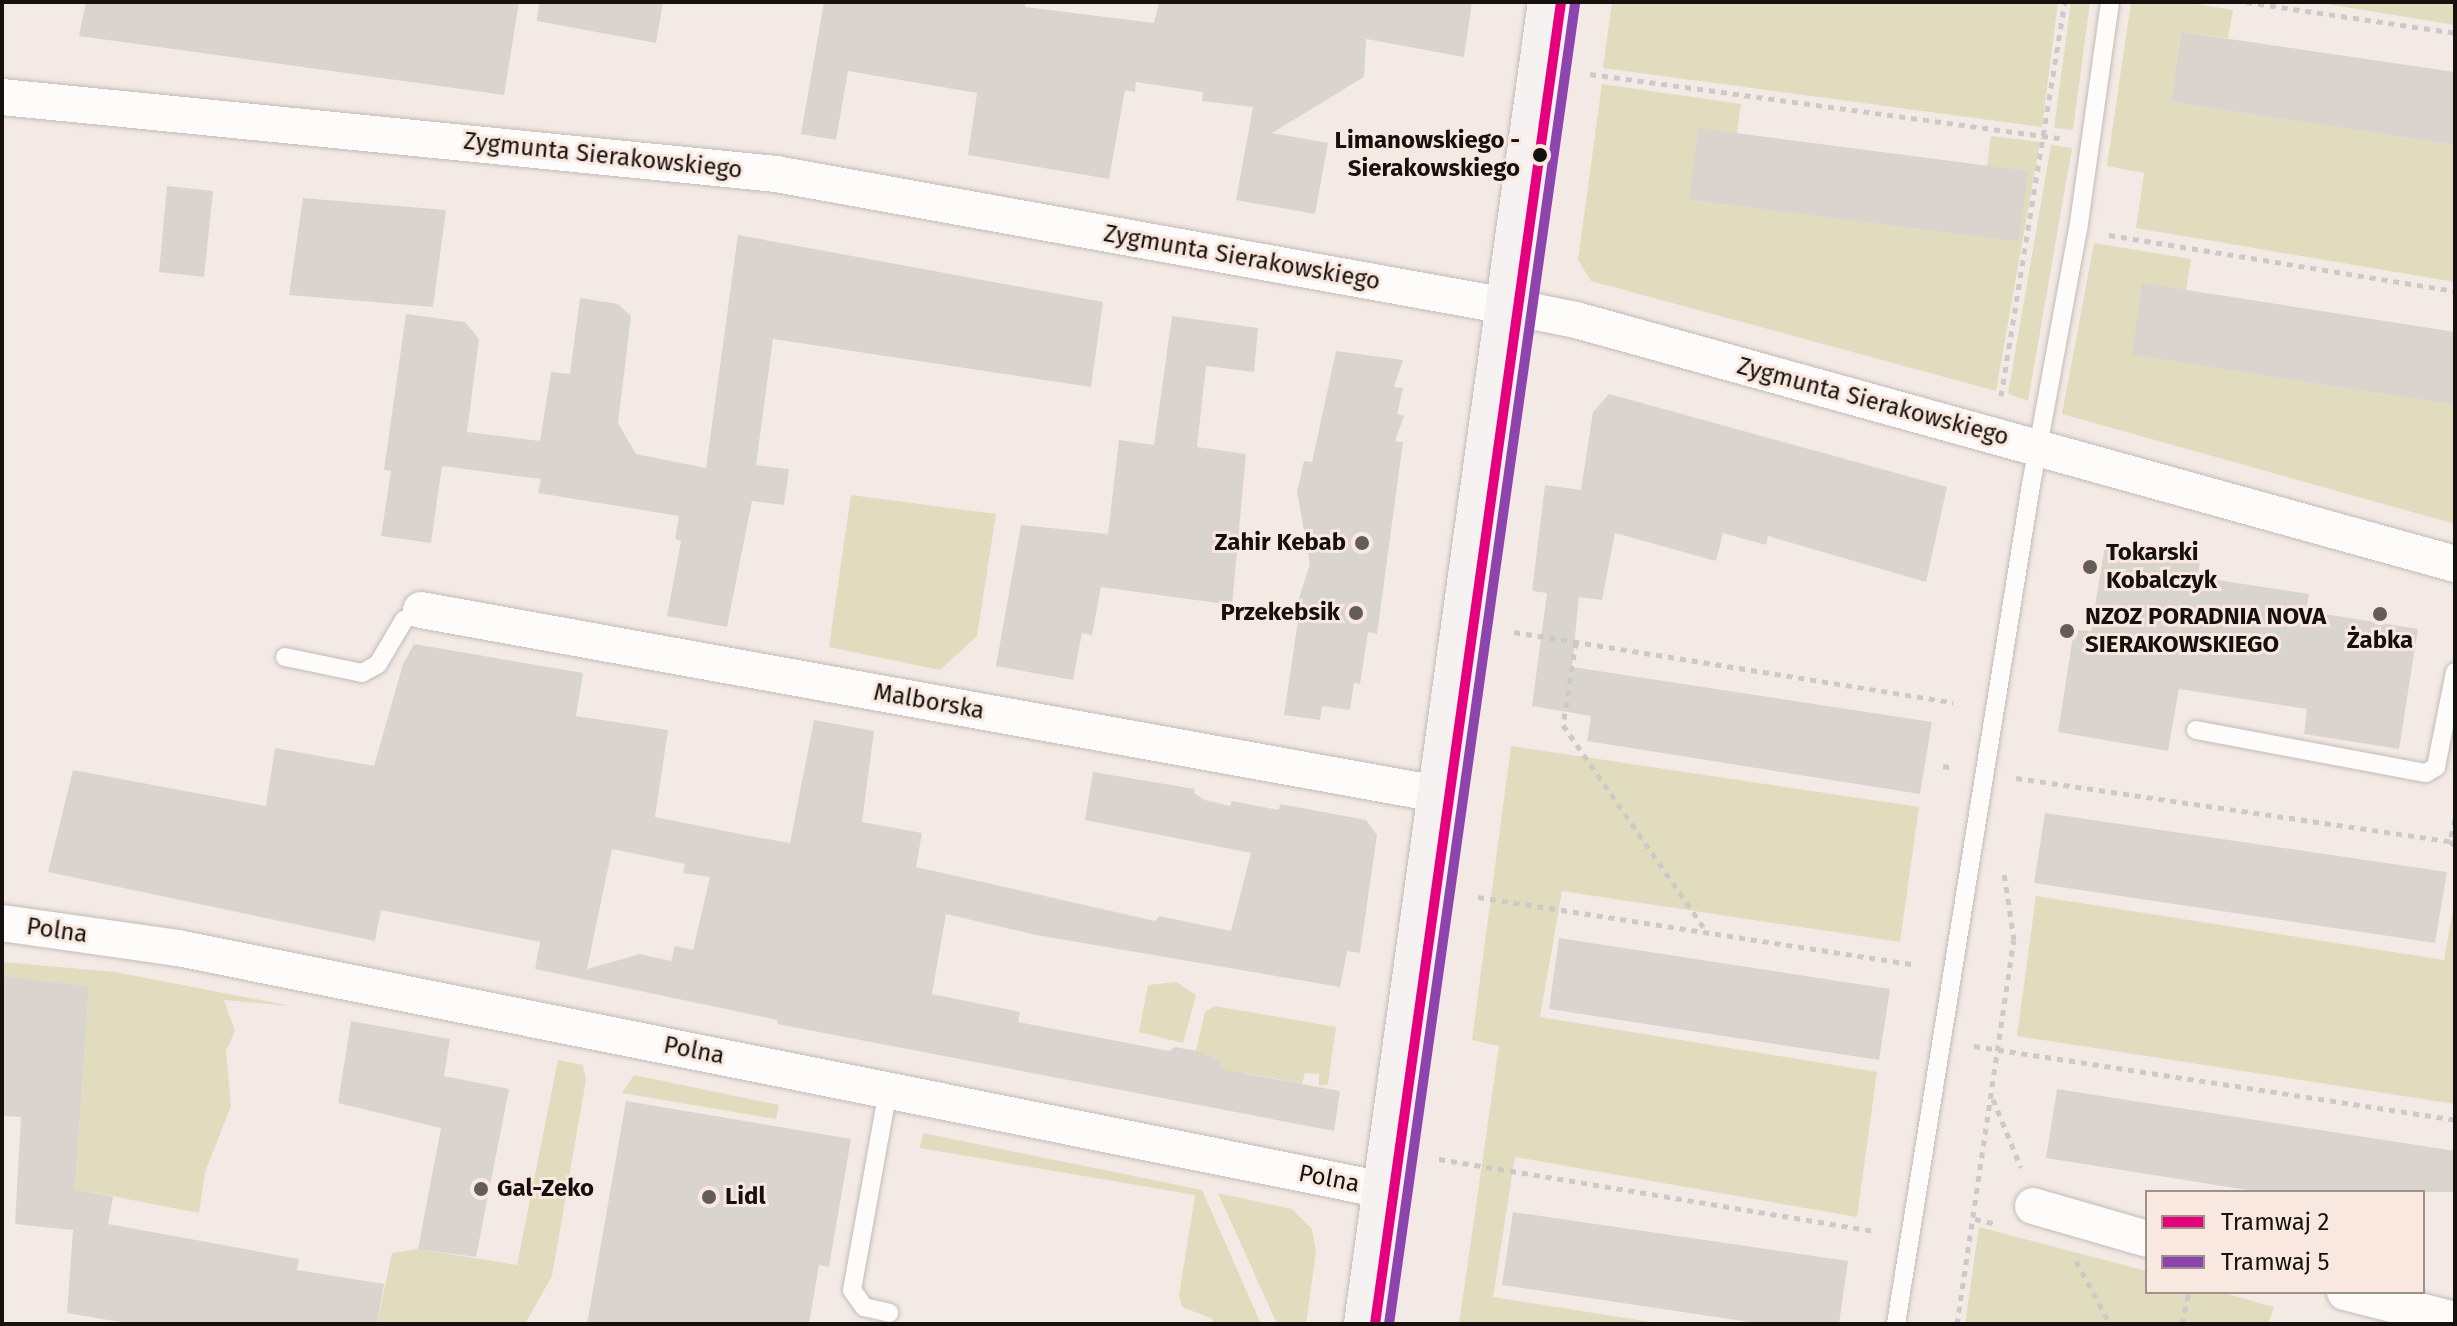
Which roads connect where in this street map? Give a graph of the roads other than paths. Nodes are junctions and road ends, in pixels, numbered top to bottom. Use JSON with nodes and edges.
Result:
{"nodes":[{"id":1,"x":1550,"y":2,"type":"edge"},
{"id":2,"x":2110,"y":2,"type":"edge"},
{"id":3,"x":2,"y":97,"type":"edge"},
{"id":4,"x":1507,"y":306,"type":"junction"},
{"id":5,"x":2038,"y":447,"type":"junction"},
{"id":6,"x":2455,"y":564,"type":"edge"},
{"id":7,"x":421,"y":610,"type":"joint"},
{"id":8,"x":285,"y":657,"type":"dead end"},
{"id":9,"x":2455,"y":672,"type":"edge"},
{"id":10,"x":2196,"y":730,"type":"dead end"},
{"id":11,"x":1438,"y":794,"type":"junction"},
{"id":12,"x":2,"y":923,"type":"edge"},
{"id":13,"x":888,"y":1090,"type":"junction"},
{"id":14,"x":1384,"y":1190,"type":"junction"},
{"id":15,"x":2033,"y":1206,"type":"road end"},
{"id":16,"x":2145,"y":1238,"type":"edge"},
{"id":17,"x":2353,"y":1294,"type":"edge"},
{"id":18,"x":889,"y":1313,"type":"dead end"},
{"id":19,"x":2455,"y":1320,"type":"edge"},
{"id":20,"x":1366,"y":1324,"type":"edge"},
{"id":21,"x":1896,"y":1324,"type":"edge"}],
"edges":[{"from":1,"to":4,"type":"street"},
{"from":2,"to":5,"type":"lane"},
{"from":3,"to":4,"type":"street","name":"Zygmunta Sierakowskiego"},
{"from":4,"to":5,"type":"street","name":"Zygmunta Sierakowskiego"},
{"from":4,"to":11,"type":"street"},
{"from":5,"to":6,"type":"street","name":"Zygmunta Sierakowskiego"},
{"from":5,"to":21,"type":"lane"},
{"from":7,"to":8,"type":"lane"},
{"from":7,"to":11,"type":"street","name":"Malborska"},
{"from":9,"to":10,"type":"lane"},
{"from":11,"to":14,"type":"street"},
{"from":12,"to":13,"type":"street","name":"Polna"},
{"from":13,"to":14,"type":"street","name":"Polna"},
{"from":13,"to":18,"type":"lane"},
{"from":14,"to":20,"type":"street"},
{"from":15,"to":16,"type":"street"},
{"from":17,"to":19,"type":"street"}]}
